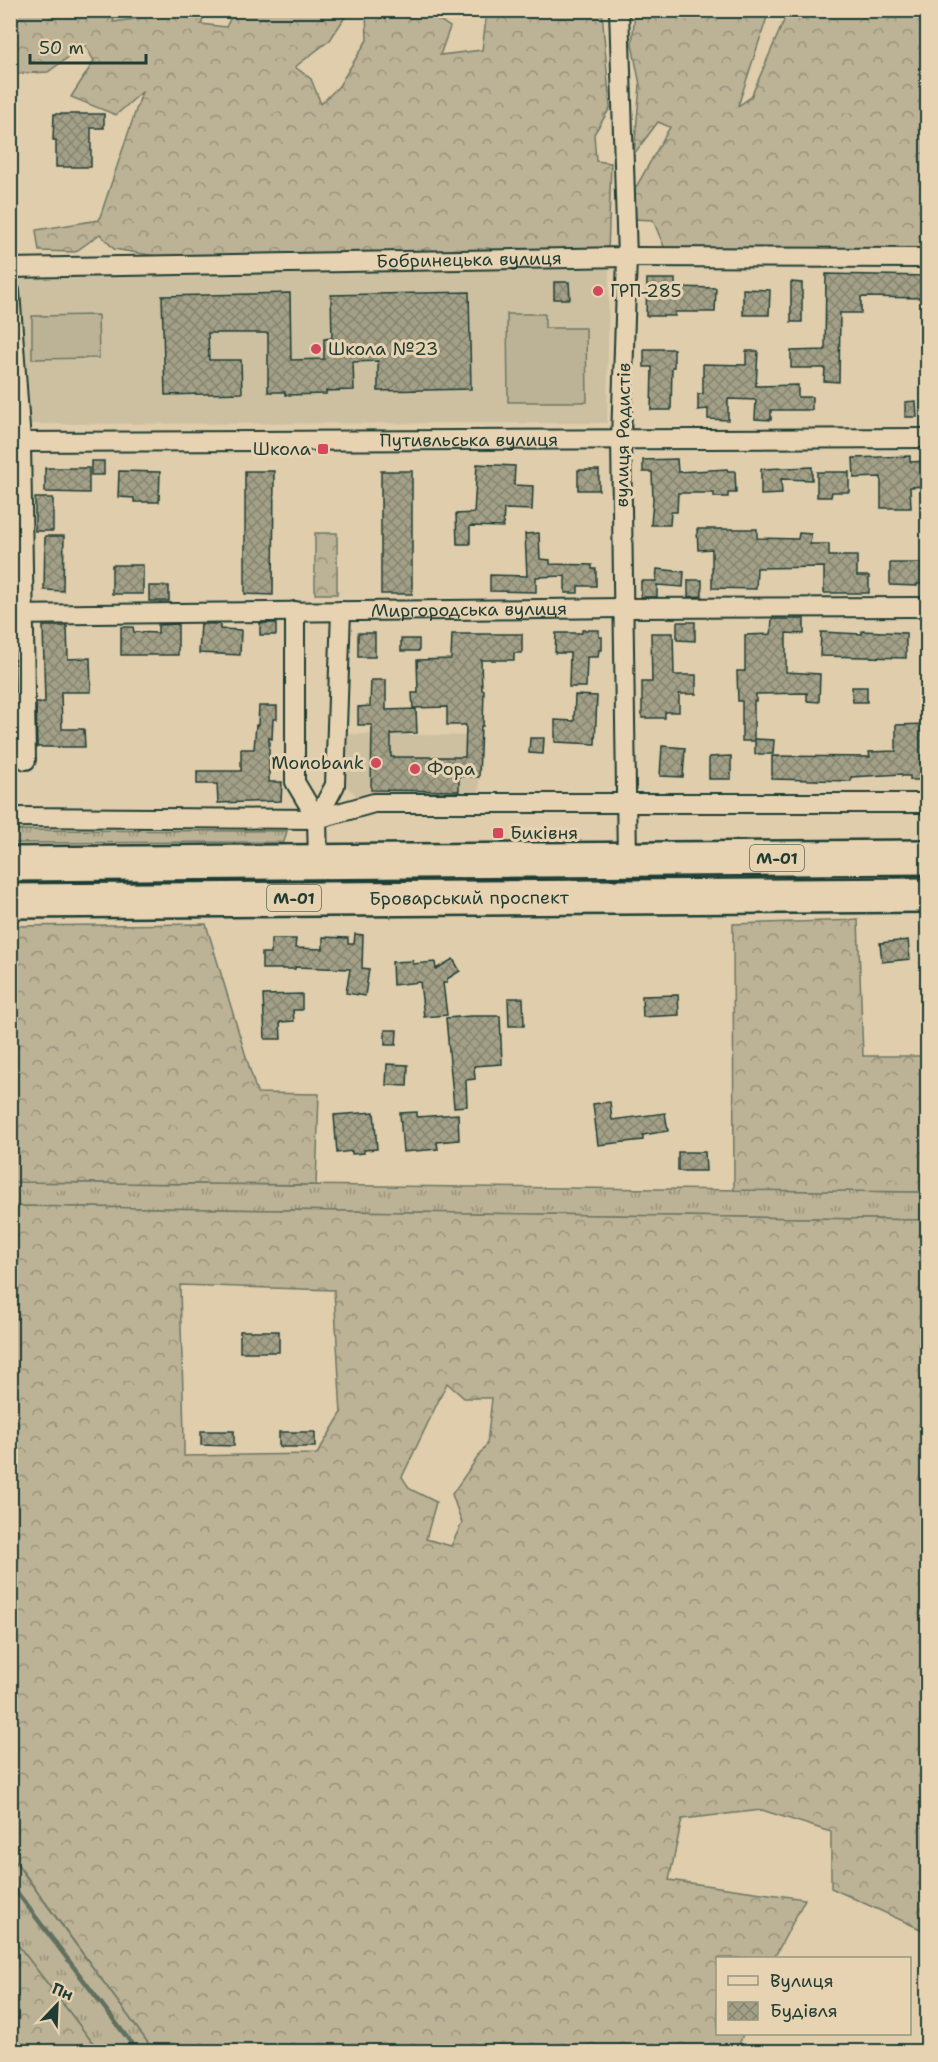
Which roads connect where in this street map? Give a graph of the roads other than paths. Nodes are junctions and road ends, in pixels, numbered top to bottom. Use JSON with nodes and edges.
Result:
{"nodes":[{"id":1,"x":620,"y":10,"type":"edge"},
{"id":2,"x":627,"y":257,"type":"junction"},
{"id":3,"x":927,"y":258,"type":"edge"},
{"id":4,"x":10,"y":268,"type":"edge"},
{"id":5,"x":10,"y":291,"type":"edge"},
{"id":6,"x":927,"y":438,"type":"edge"},
{"id":7,"x":621,"y":439,"type":"junction"},
{"id":8,"x":16,"y":442,"type":"edge"},
{"id":9,"x":927,"y":607,"type":"edge"},
{"id":10,"x":623,"y":608,"type":"junction"},
{"id":11,"x":295,"y":611,"type":"junction"},
{"id":12,"x":341,"y":611,"type":"junction"},
{"id":13,"x":17,"y":615,"type":"edge"},
{"id":14,"x":26,"y":760,"type":"dead end"},
{"id":15,"x":627,"y":803,"type":"junction"},
{"id":16,"x":927,"y":803,"type":"edge"},
{"id":17,"x":10,"y":817,"type":"edge"},
{"id":18,"x":317,"y":819,"type":"junction"},
{"id":19,"x":927,"y":857,"type":"edge"},
{"id":20,"x":627,"y":860,"type":"junction"},
{"id":21,"x":318,"y":862,"type":"junction"},
{"id":22,"x":10,"y":864,"type":"edge"},
{"id":23,"x":927,"y":895,"type":"edge"},
{"id":24,"x":10,"y":901,"type":"edge"}],
"edges":[{"from":1,"to":2,"type":"street","name":"вулиця Радистів"},
{"from":2,"to":3,"type":"street","name":"Бобринецька вулиця"},
{"from":2,"to":4,"type":"street","name":"Бобринецька вулиця"},
{"from":2,"to":7,"type":"street","name":"вулиця Радистів"},
{"from":5,"to":8,"type":"street"},
{"from":6,"to":7,"type":"street","name":"Путивльська вулиця"},
{"from":7,"to":8,"type":"street","name":"Путивльська вулиця"},
{"from":7,"to":10,"type":"street","name":"вулиця Радистів"},
{"from":8,"to":13,"type":"street"},
{"from":9,"to":10,"type":"street","name":"Миргородська вулиця"},
{"from":10,"to":12,"type":"street","name":"Миргородська вулиця"},
{"from":10,"to":15,"type":"street","name":"вулиця Радистів"},
{"from":11,"to":12,"type":"street","name":"Миргородська вулиця"},
{"from":11,"to":13,"type":"street","name":"Миргородська вулиця"},
{"from":11,"to":18,"type":"street"},
{"from":12,"to":18,"type":"street"},
{"from":13,"to":14,"type":"street"},
{"from":15,"to":16,"type":"street"},
{"from":15,"to":18,"type":"street"},
{"from":15,"to":20,"type":"street","name":"вулиця Радистів"},
{"from":17,"to":18,"type":"street"},
{"from":18,"to":21,"type":"street"},
{"from":19,"to":20,"type":"highway","name":"Броварський проспект","number":"М-01"},
{"from":20,"to":21,"type":"highway","name":"Броварський проспект","number":"М-01"},
{"from":21,"to":22,"type":"highway","name":"Броварський проспект","number":"М-01"},
{"from":23,"to":24,"type":"highway","name":"Броварський проспект","number":"М-01"}]}
